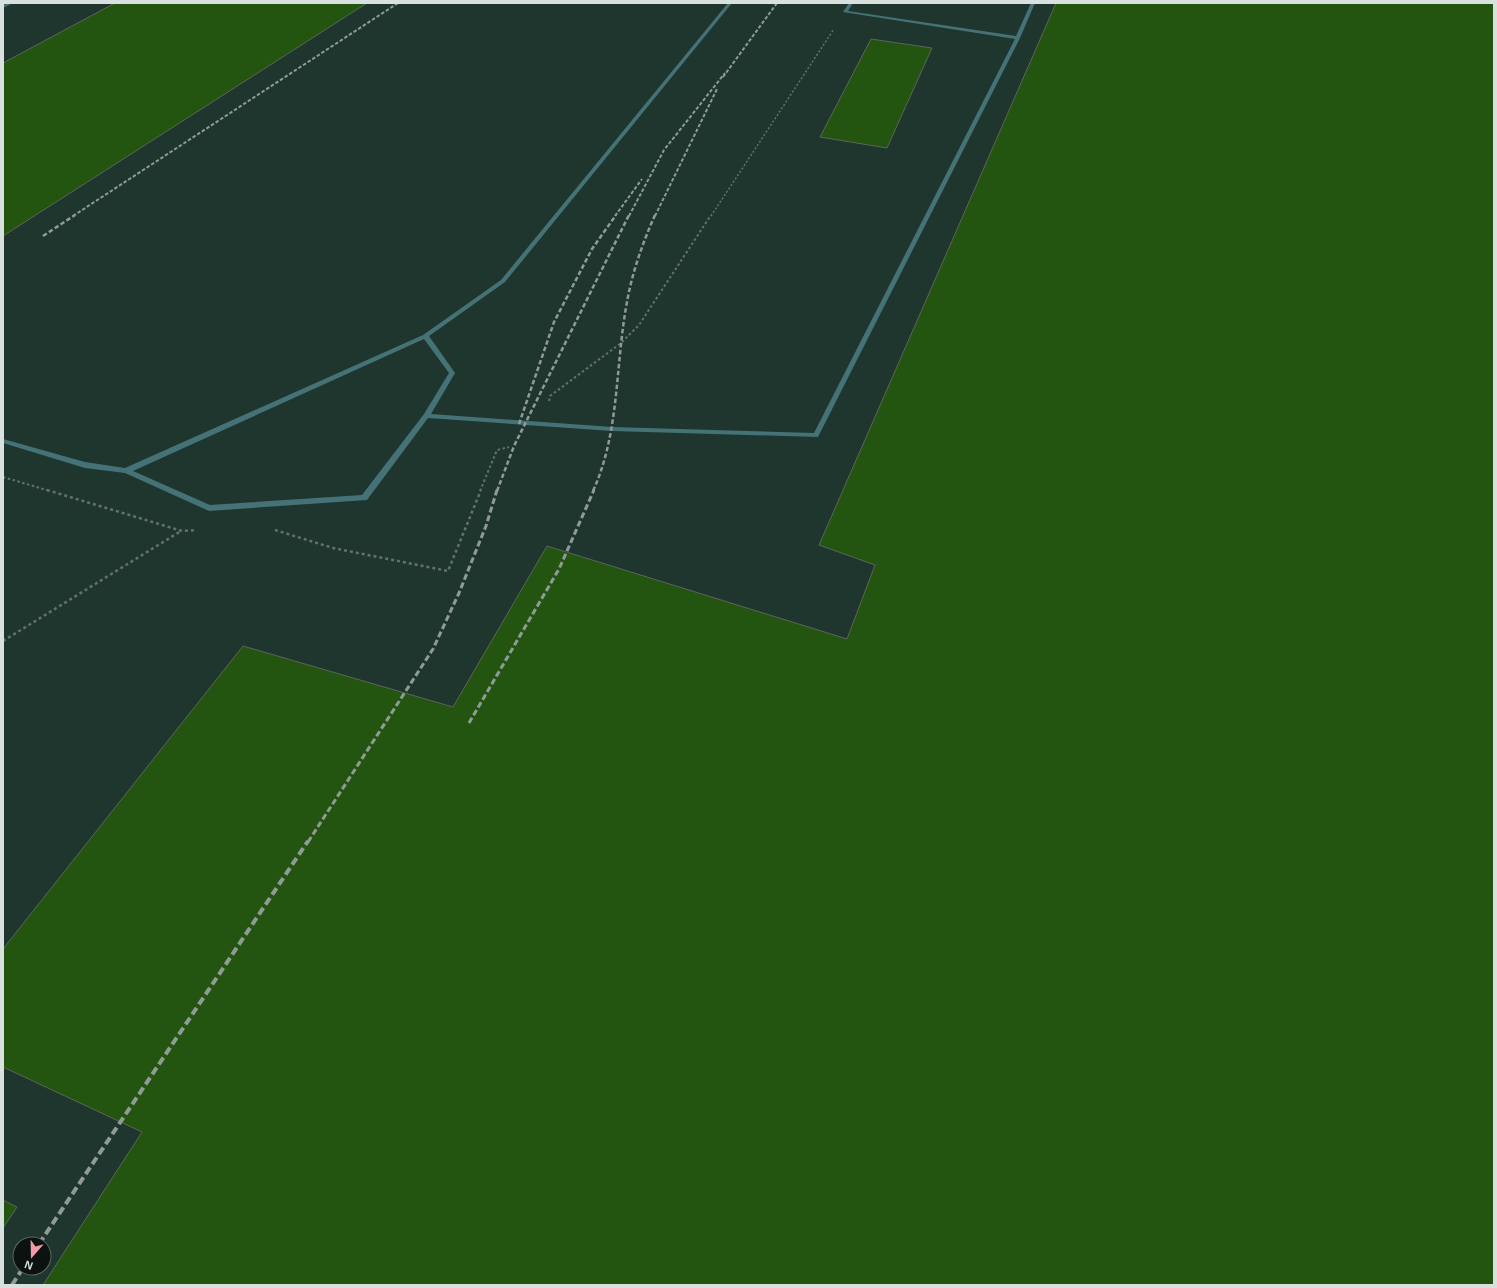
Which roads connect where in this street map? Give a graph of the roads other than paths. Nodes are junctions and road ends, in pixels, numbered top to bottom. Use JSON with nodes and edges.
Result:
{"nodes":[{"id":1,"x":11,"y":3,"type":"edge"},
{"id":2,"x":730,"y":3,"type":"edge"},
{"id":3,"x":851,"y":3,"type":"edge"},
{"id":4,"x":1033,"y":3,"type":"edge"},
{"id":5,"x":3,"y":7,"type":"edge"},
{"id":6,"x":1018,"y":38,"type":"junction"},
{"id":7,"x":425,"y":336,"type":"junction"},
{"id":8,"x":426,"y":416,"type":"junction"},
{"id":9,"x":3,"y":441,"type":"edge"},
{"id":10,"x":126,"y":471,"type":"junction"}],
"edges":[{"from":1,"to":5,"type":"lane"},
{"from":2,"to":7,"type":"lane"},
{"from":3,"to":6,"type":"lane"},
{"from":4,"to":6,"type":"lane"},
{"from":6,"to":8,"type":"lane"},
{"from":7,"to":8,"type":"lane"},
{"from":7,"to":10,"type":"lane"},
{"from":8,"to":10,"type":"lane"},
{"from":9,"to":10,"type":"lane"}]}
